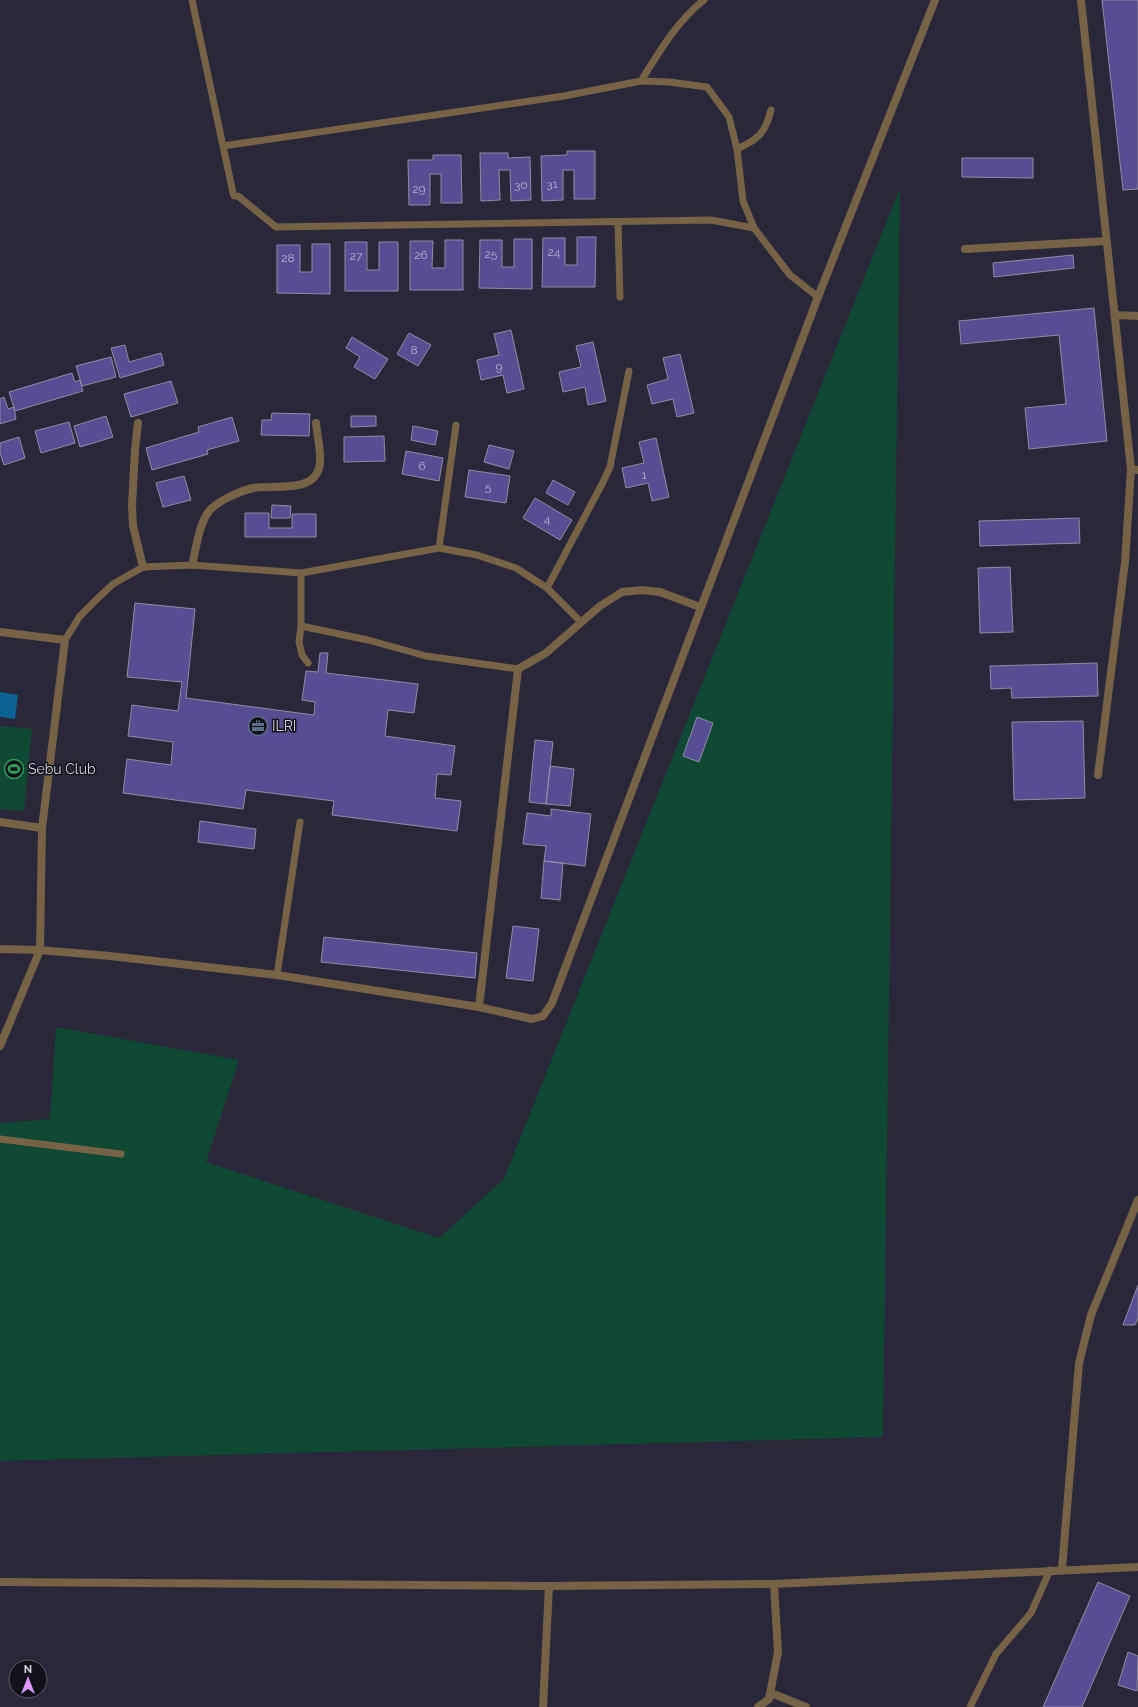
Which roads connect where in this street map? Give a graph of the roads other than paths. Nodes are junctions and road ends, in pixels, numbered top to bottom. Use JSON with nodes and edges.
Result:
{"nodes":[{"id":1,"x":192,"y":0,"type":"edge"},
{"id":2,"x":704,"y":0,"type":"edge"},
{"id":3,"x":935,"y":0,"type":"edge"},
{"id":4,"x":1081,"y":0,"type":"edge"},
{"id":5,"x":641,"y":80,"type":"junction"},
{"id":6,"x":771,"y":110,"type":"dead end"},
{"id":7,"x":223,"y":146,"type":"junction"},
{"id":8,"x":737,"y":149,"type":"junction"},
{"id":9,"x":618,"y":222,"type":"junction"},
{"id":10,"x":754,"y":228,"type":"junction"},
{"id":11,"x":1107,"y":241,"type":"junction"},
{"id":12,"x":965,"y":249,"type":"dead end"},
{"id":13,"x":620,"y":297,"type":"dead end"},
{"id":14,"x":818,"y":297,"type":"junction"},
{"id":15,"x":1115,"y":316,"type":"junction"},
{"id":16,"x":1138,"y":316,"type":"edge"},
{"id":17,"x":629,"y":371,"type":"dead end"},
{"id":18,"x":138,"y":423,"type":"dead end"},
{"id":19,"x":316,"y":423,"type":"dead end"},
{"id":20,"x":456,"y":425,"type":"dead end"},
{"id":21,"x":1135,"y":469,"type":"edge"},
{"id":22,"x":439,"y":548,"type":"junction"},
{"id":23,"x":192,"y":565,"type":"junction"},
{"id":24,"x":143,"y":567,"type":"junction"},
{"id":25,"x":301,"y":572,"type":"junction"},
{"id":26,"x":547,"y":588,"type":"junction"},
{"id":27,"x":700,"y":607,"type":"junction"},
{"id":28,"x":581,"y":622,"type":"junction"},
{"id":29,"x":301,"y":626,"type":"junction"},
{"id":30,"x":0,"y":632,"type":"edge"},
{"id":31,"x":65,"y":640,"type":"junction"},
{"id":32,"x":308,"y":663,"type":"dead end"},
{"id":33,"x":518,"y":669,"type":"junction"},
{"id":34,"x":1098,"y":775,"type":"dead end"},
{"id":35,"x":0,"y":822,"type":"edge"},
{"id":36,"x":300,"y":822,"type":"dead end"},
{"id":37,"x":42,"y":828,"type":"junction"},
{"id":38,"x":0,"y":949,"type":"edge"},
{"id":39,"x":40,"y":950,"type":"junction"},
{"id":40,"x":277,"y":975,"type":"junction"},
{"id":41,"x":479,"y":1007,"type":"junction"},
{"id":42,"x":0,"y":1046,"type":"edge"},
{"id":43,"x":0,"y":1139,"type":"edge"},
{"id":44,"x":121,"y":1154,"type":"dead end"},
{"id":45,"x":1138,"y":1200,"type":"edge"},
{"id":46,"x":1138,"y":1567,"type":"edge"},
{"id":47,"x":1062,"y":1569,"type":"junction"},
{"id":48,"x":1050,"y":1570,"type":"junction"},
{"id":49,"x":0,"y":1582,"type":"edge"},
{"id":50,"x":774,"y":1584,"type":"junction"},
{"id":51,"x":549,"y":1586,"type":"junction"},
{"id":52,"x":771,"y":1693,"type":"junction"},
{"id":53,"x":543,"y":1707,"type":"edge"},
{"id":54,"x":758,"y":1707,"type":"edge"},
{"id":55,"x":806,"y":1707,"type":"edge"},
{"id":56,"x":970,"y":1707,"type":"edge"}],
"edges":[{"from":1,"to":7,"type":"lane"},
{"from":2,"to":5,"type":"lane"},
{"from":3,"to":14,"type":"street"},
{"from":4,"to":11,"type":"street"},
{"from":5,"to":7,"type":"lane"},
{"from":5,"to":8,"type":"lane"},
{"from":6,"to":8,"type":"lane"},
{"from":7,"to":9,"type":"lane"},
{"from":8,"to":10,"type":"lane"},
{"from":9,"to":10,"type":"lane"},
{"from":9,"to":13,"type":"lane"},
{"from":10,"to":14,"type":"lane"},
{"from":11,"to":12,"type":"street"},
{"from":11,"to":15,"type":"street"},
{"from":14,"to":27,"type":"street"},
{"from":15,"to":16,"type":"street"},
{"from":15,"to":21,"type":"street"},
{"from":17,"to":26,"type":"lane"},
{"from":18,"to":24,"type":"street"},
{"from":19,"to":23,"type":"street"},
{"from":20,"to":22,"type":"lane"},
{"from":21,"to":34,"type":"street"},
{"from":22,"to":25,"type":"lane"},
{"from":22,"to":26,"type":"lane"},
{"from":23,"to":24,"type":"lane"},
{"from":23,"to":25,"type":"lane"},
{"from":24,"to":31,"type":"lane"},
{"from":25,"to":29,"type":"lane"},
{"from":26,"to":28,"type":"lane"},
{"from":27,"to":28,"type":"street"},
{"from":27,"to":41,"type":"street"},
{"from":28,"to":33,"type":"street"},
{"from":29,"to":32,"type":"lane"},
{"from":29,"to":33,"type":"lane"},
{"from":30,"to":31,"type":"street"},
{"from":31,"to":37,"type":"street"},
{"from":33,"to":41,"type":"street"},
{"from":35,"to":37,"type":"street"},
{"from":36,"to":40,"type":"lane"},
{"from":37,"to":39,"type":"street"},
{"from":38,"to":39,"type":"street"},
{"from":39,"to":40,"type":"street"},
{"from":39,"to":42,"type":"street"},
{"from":40,"to":41,"type":"street"},
{"from":43,"to":44,"type":"lane"},
{"from":45,"to":47,"type":"street"},
{"from":46,"to":47,"type":"street"},
{"from":47,"to":48,"type":"street"},
{"from":48,"to":50,"type":"street"},
{"from":48,"to":56,"type":"lane"},
{"from":49,"to":51,"type":"street"},
{"from":50,"to":51,"type":"street"},
{"from":50,"to":52,"type":"street"},
{"from":51,"to":53,"type":"street"},
{"from":52,"to":54,"type":"street"},
{"from":52,"to":55,"type":"street"}]}
